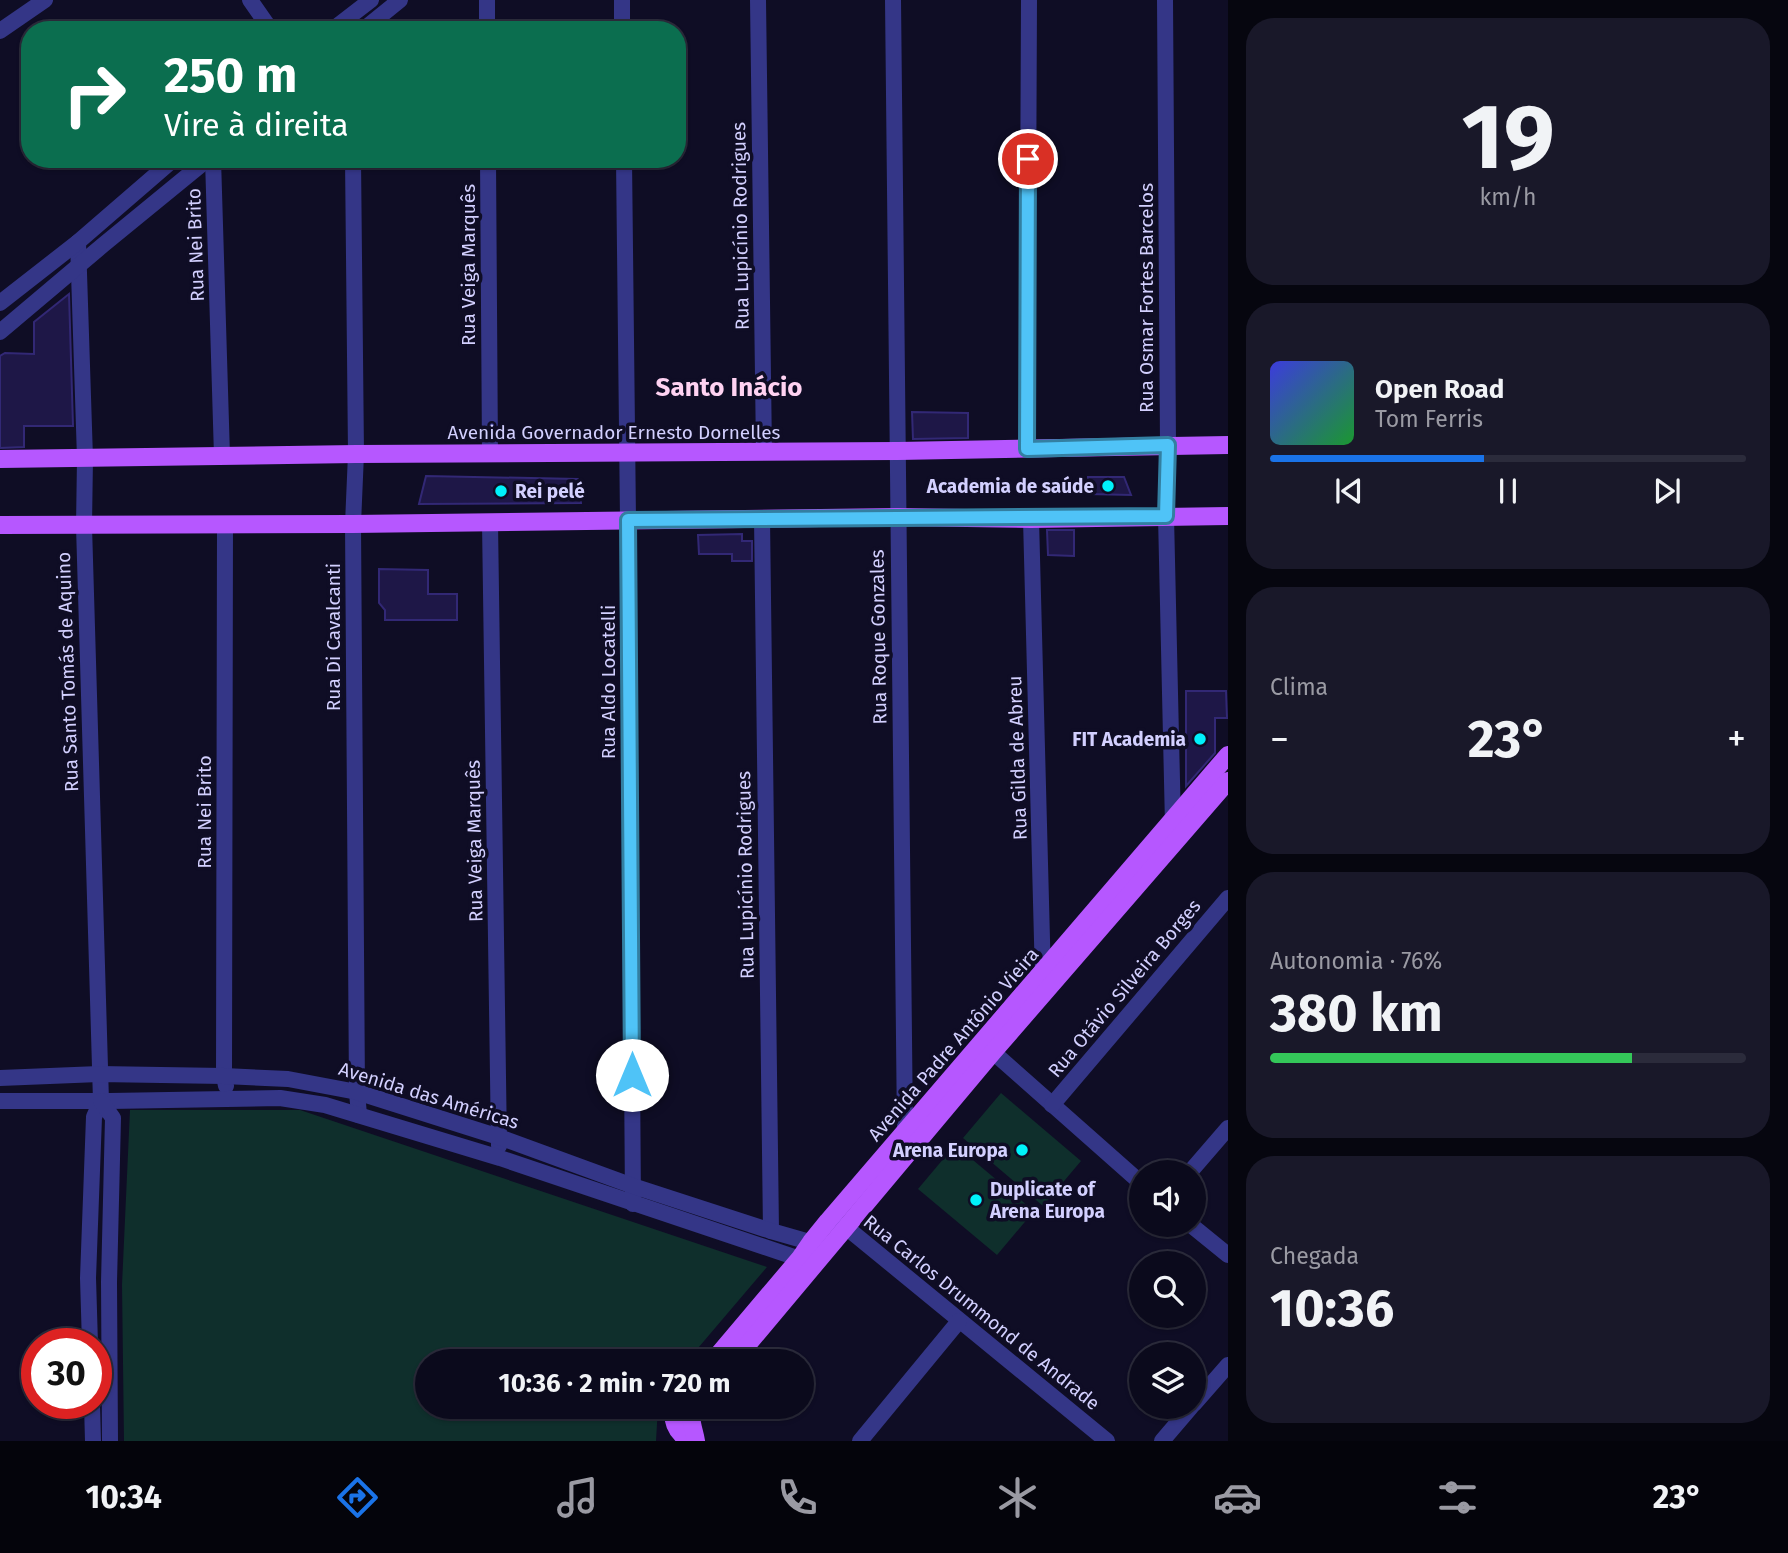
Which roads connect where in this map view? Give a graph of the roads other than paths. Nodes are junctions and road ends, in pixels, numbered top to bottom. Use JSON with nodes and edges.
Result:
{"nodes":[{"id":1,"x":45,"y":0,"type":"edge"},
{"id":2,"x":250,"y":0,"type":"edge"},
{"id":3,"x":370,"y":0,"type":"edge"},
{"id":4,"x":400,"y":0,"type":"edge"},
{"id":5,"x":487,"y":0,"type":"edge"},
{"id":6,"x":622,"y":0,"type":"edge"},
{"id":7,"x":758,"y":0,"type":"edge"},
{"id":8,"x":893,"y":0,"type":"edge"},
{"id":9,"x":1029,"y":0,"type":"edge"},
{"id":10,"x":1165,"y":0,"type":"edge"},
{"id":11,"x":265,"y":21,"type":"edge"},
{"id":12,"x":343,"y":21,"type":"edge"},
{"id":13,"x":374,"y":21,"type":"edge"},
{"id":14,"x":487,"y":21,"type":"edge"},
{"id":15,"x":622,"y":21,"type":"edge"},
{"id":16,"x":0,"y":31,"type":"edge"},
{"id":17,"x":164,"y":168,"type":"edge"},
{"id":18,"x":200,"y":168,"type":"edge"},
{"id":19,"x":211,"y":168,"type":"edge"},
{"id":20,"x":353,"y":168,"type":"edge"},
{"id":21,"x":488,"y":168,"type":"edge"},
{"id":22,"x":624,"y":168,"type":"edge"},
{"id":23,"x":78,"y":243,"type":"junction"},
{"id":24,"x":80,"y":265,"type":"junction"},
{"id":25,"x":0,"y":303,"type":"edge"},
{"id":26,"x":0,"y":332,"type":"edge"},
{"id":27,"x":1168,"y":445,"type":"junction"},
{"id":28,"x":1228,"y":445,"type":"edge"},
{"id":29,"x":1027,"y":449,"type":"junction"},
{"id":30,"x":898,"y":451,"type":"junction"},
{"id":31,"x":627,"y":452,"type":"junction"},
{"id":32,"x":764,"y":452,"type":"junction"},
{"id":33,"x":356,"y":454,"type":"junction"},
{"id":34,"x":490,"y":454,"type":"junction"},
{"id":35,"x":222,"y":456,"type":"junction"},
{"id":36,"x":85,"y":458,"type":"junction"},
{"id":37,"x":0,"y":459,"type":"edge"},
{"id":38,"x":1166,"y":516,"type":"junction"},
{"id":39,"x":1228,"y":516,"type":"edge"},
{"id":40,"x":898,"y":517,"type":"junction"},
{"id":41,"x":762,"y":518,"type":"junction"},
{"id":42,"x":1031,"y":519,"type":"junction"},
{"id":43,"x":628,"y":520,"type":"junction"},
{"id":44,"x":490,"y":523,"type":"junction"},
{"id":45,"x":225,"y":524,"type":"junction"},
{"id":46,"x":353,"y":524,"type":"junction"},
{"id":47,"x":0,"y":525,"type":"edge"},
{"id":48,"x":84,"y":526,"type":"junction"},
{"id":49,"x":1228,"y":755,"type":"edge"},
{"id":50,"x":1228,"y":781,"type":"edge"},
{"id":51,"x":1174,"y":820,"type":"junction"},
{"id":52,"x":1170,"y":848,"type":"junction"},
{"id":53,"x":1228,"y":898,"type":"edge"},
{"id":54,"x":1043,"y":971,"type":"junction"},
{"id":55,"x":1042,"y":996,"type":"junction"},
{"id":56,"x":986,"y":1049,"type":"junction"},
{"id":57,"x":99,"y":1074,"type":"junction"},
{"id":58,"x":224,"y":1076,"type":"junction"},
{"id":59,"x":0,"y":1078,"type":"edge"},
{"id":60,"x":358,"y":1092,"type":"junction"},
{"id":61,"x":228,"y":1099,"type":"junction"},
{"id":62,"x":0,"y":1101,"type":"edge"},
{"id":63,"x":101,"y":1101,"type":"junction"},
{"id":64,"x":1052,"y":1105,"type":"junction"},
{"id":65,"x":359,"y":1115,"type":"junction"},
{"id":66,"x":1228,"y":1128,"type":"edge"},
{"id":67,"x":499,"y":1137,"type":"junction"},
{"id":68,"x":911,"y":1138,"type":"junction"},
{"id":69,"x":500,"y":1158,"type":"junction"},
{"id":70,"x":1200,"y":1160,"type":"edge"},
{"id":71,"x":1129,"y":1172,"type":"edge"},
{"id":72,"x":633,"y":1186,"type":"junction"},
{"id":73,"x":633,"y":1204,"type":"junction"},
{"id":74,"x":828,"y":1221,"type":"junction"},
{"id":75,"x":847,"y":1228,"type":"junction"},
{"id":76,"x":771,"y":1231,"type":"junction"},
{"id":77,"x":1206,"y":1237,"type":"edge"},
{"id":78,"x":811,"y":1242,"type":"junction"},
{"id":79,"x":829,"y":1248,"type":"junction"},
{"id":80,"x":1228,"y":1255,"type":"edge"},
{"id":81,"x":808,"y":1261,"type":"junction"},
{"id":82,"x":959,"y":1321,"type":"junction"},
{"id":83,"x":90,"y":1328,"type":"edge"},
{"id":84,"x":724,"y":1349,"type":"edge"},
{"id":85,"x":743,"y":1349,"type":"edge"},
{"id":86,"x":1228,"y":1365,"type":"edge"},
{"id":87,"x":1206,"y":1390,"type":"edge"},
{"id":88,"x":92,"y":1419,"type":"edge"},
{"id":89,"x":673,"y":1419,"type":"edge"},
{"id":90,"x":692,"y":1419,"type":"edge"},
{"id":91,"x":1181,"y":1419,"type":"edge"},
{"id":92,"x":93,"y":1441,"type":"edge"},
{"id":93,"x":110,"y":1441,"type":"edge"},
{"id":94,"x":694,"y":1441,"type":"edge"},
{"id":95,"x":860,"y":1441,"type":"edge"},
{"id":96,"x":1107,"y":1441,"type":"edge"},
{"id":97,"x":1162,"y":1441,"type":"edge"}],
"edges":[{"from":1,"to":16,"type":"street"},
{"from":2,"to":11,"type":"street"},
{"from":3,"to":12,"type":"street"},
{"from":4,"to":13,"type":"street"},
{"from":5,"to":14,"type":"street"},
{"from":6,"to":15,"type":"street"},
{"from":7,"to":32,"type":"street","name":"Rua Lupicínio Rodrigues"},
{"from":8,"to":30,"type":"street","name":"Rua Roque Gonzales"},
{"from":9,"to":29,"type":"street"},
{"from":10,"to":27,"type":"street","name":"Rua Osmar Fortes Barcelos"},
{"from":17,"to":23,"type":"street"},
{"from":18,"to":24,"type":"street"},
{"from":19,"to":35,"type":"street","name":"Rua Nei Brito"},
{"from":20,"to":33,"type":"street","name":"Rua Di Cavalcanti"},
{"from":21,"to":34,"type":"street","name":"Rua Veiga Marquês"},
{"from":22,"to":31,"type":"street","name":"Rua Aldo Locatelli"},
{"from":23,"to":24,"type":"street","name":"Rua Santo Tomás de Aquino"},
{"from":23,"to":25,"type":"street"},
{"from":24,"to":26,"type":"street"},
{"from":24,"to":36,"type":"street","name":"Rua Santo Tomás de Aquino"},
{"from":27,"to":28,"type":"main road","name":"Avenida Governador Ernesto Dornelles"},
{"from":27,"to":29,"type":"main road","name":"Avenida Governador Ernesto Dornelles"},
{"from":27,"to":38,"type":"street","name":"Rua Osmar Fortes Barcelos"},
{"from":29,"to":30,"type":"main road","name":"Avenida Governador Ernesto Dornelles"},
{"from":30,"to":32,"type":"main road","name":"Avenida Governador Ernesto Dornelles"},
{"from":30,"to":40,"type":"street","name":"Rua Roque Gonzales"},
{"from":31,"to":32,"type":"main road","name":"Avenida Governador Ernesto Dornelles"},
{"from":31,"to":34,"type":"main road","name":"Avenida Governador Ernesto Dornelles"},
{"from":31,"to":43,"type":"street","name":"Rua Aldo Locatelli"},
{"from":33,"to":34,"type":"main road","name":"Avenida Governador Ernesto Dornelles"},
{"from":33,"to":35,"type":"main road","name":"Avenida Governador Ernesto Dornelles"},
{"from":33,"to":46,"type":"street","name":"Rua Di Cavalcanti"},
{"from":35,"to":36,"type":"main road","name":"Avenida Governador Ernesto Dornelles"},
{"from":36,"to":37,"type":"main road","name":"Avenida Governador Ernesto Dornelles"},
{"from":36,"to":48,"type":"street","name":"Rua Santo Tomás de Aquino"},
{"from":38,"to":39,"type":"main road"},
{"from":38,"to":42,"type":"main road"},
{"from":38,"to":51,"type":"street","name":"Rua Osmar Fortes Barcelos"},
{"from":40,"to":41,"type":"main road"},
{"from":40,"to":42,"type":"main road"},
{"from":40,"to":68,"type":"street","name":"Rua Roque Gonzales"},
{"from":41,"to":43,"type":"main road"},
{"from":41,"to":76,"type":"street","name":"Rua Lupicínio Rodrigues"},
{"from":42,"to":54,"type":"street","name":"Rua Gilda de Abreu"},
{"from":43,"to":44,"type":"main road"},
{"from":43,"to":72,"type":"street","name":"Rua Aldo Locatelli"},
{"from":44,"to":46,"type":"main road"},
{"from":44,"to":67,"type":"street","name":"Rua Veiga Marquês"},
{"from":45,"to":46,"type":"main road"},
{"from":45,"to":48,"type":"main road"},
{"from":45,"to":58,"type":"street","name":"Rua Nei Brito"},
{"from":46,"to":60,"type":"street","name":"Rua Di Cavalcanti"},
{"from":47,"to":48,"type":"main road"},
{"from":48,"to":57,"type":"street","name":"Rua Santo Tomás de Aquino"},
{"from":49,"to":51,"type":"main road","name":"Avenida Padre Antônio Vieira"},
{"from":50,"to":52,"type":"main road","name":"Avenida Padre Antônio Vieira"},
{"from":51,"to":52,"type":"street","name":"Rua Osmar Fortes Barcelos"},
{"from":51,"to":54,"type":"main road","name":"Avenida Padre Antônio Vieira"},
{"from":52,"to":55,"type":"main road","name":"Avenida Padre Antônio Vieira"},
{"from":53,"to":64,"type":"street","name":"Rua Otávio Silveira Borges"},
{"from":54,"to":55,"type":"street","name":"Rua Gilda de Abreu"},
{"from":54,"to":56,"type":"main road","name":"Avenida Padre Antônio Vieira"},
{"from":55,"to":56,"type":"main road","name":"Avenida Padre Antônio Vieira"},
{"from":56,"to":64,"type":"street"},
{"from":56,"to":68,"type":"main road","name":"Avenida Padre Antônio Vieira"},
{"from":57,"to":58,"type":"street","name":"Avenida das Américas"},
{"from":57,"to":59,"type":"street","name":"Avenida das Américas"},
{"from":57,"to":63,"type":"street","name":"Rua Santo Tomás de Aquino"},
{"from":58,"to":60,"type":"street","name":"Avenida das Américas"},
{"from":58,"to":61,"type":"street","name":"Rua Nei Brito"},
{"from":60,"to":65,"type":"street","name":"Rua Di Cavalcanti"},
{"from":60,"to":67,"type":"street","name":"Avenida das Américas"},
{"from":61,"to":63,"type":"street","name":"Avenida das Américas"},
{"from":61,"to":65,"type":"street","name":"Avenida das Américas"},
{"from":62,"to":63,"type":"street","name":"Avenida das Américas"},
{"from":63,"to":83,"type":"street"},
{"from":63,"to":93,"type":"street"},
{"from":64,"to":71,"type":"street"},
{"from":65,"to":69,"type":"street","name":"Avenida das Américas"},
{"from":66,"to":70,"type":"street"},
{"from":67,"to":69,"type":"street","name":"Rua Veiga Marquês"},
{"from":67,"to":72,"type":"street","name":"Avenida das Américas"},
{"from":68,"to":74,"type":"main road","name":"Avenida Padre Antônio Vieira"},
{"from":68,"to":75,"type":"main road","name":"Avenida Padre Antônio Vieira"},
{"from":69,"to":73,"type":"street","name":"Avenida das Américas"},
{"from":72,"to":73,"type":"street","name":"Rua Aldo Locatelli"},
{"from":72,"to":76,"type":"street","name":"Avenida das Américas"},
{"from":73,"to":81,"type":"street","name":"Avenida das Américas"},
{"from":74,"to":75,"type":"street","name":"Rua Carlos Drummond de Andrade"},
{"from":74,"to":78,"type":"main road","name":"Avenida Padre Antônio Vieira"},
{"from":75,"to":79,"type":"main road","name":"Avenida Padre Antônio Vieira"},
{"from":75,"to":82,"type":"street","name":"Rua Carlos Drummond de Andrade"},
{"from":76,"to":78,"type":"street","name":"Avenida das Américas"},
{"from":77,"to":80,"type":"street"},
{"from":78,"to":79,"type":"street","name":"Avenida das Américas"},
{"from":78,"to":81,"type":"main road","name":"Avenida Padre Antônio Vieira"},
{"from":79,"to":81,"type":"main road","name":"Avenida Padre Antônio Vieira"},
{"from":81,"to":84,"type":"main road","name":"Avenida Padre Antônio Vieira"},
{"from":81,"to":85,"type":"main road","name":"Avenida Padre Antônio Vieira"},
{"from":82,"to":95,"type":"street"},
{"from":82,"to":96,"type":"street","name":"Rua Carlos Drummond de Andrade"},
{"from":86,"to":87,"type":"street"},
{"from":88,"to":92,"type":"street"},
{"from":89,"to":94,"type":"main road"},
{"from":90,"to":94,"type":"main road"},
{"from":91,"to":97,"type":"street"}]}
